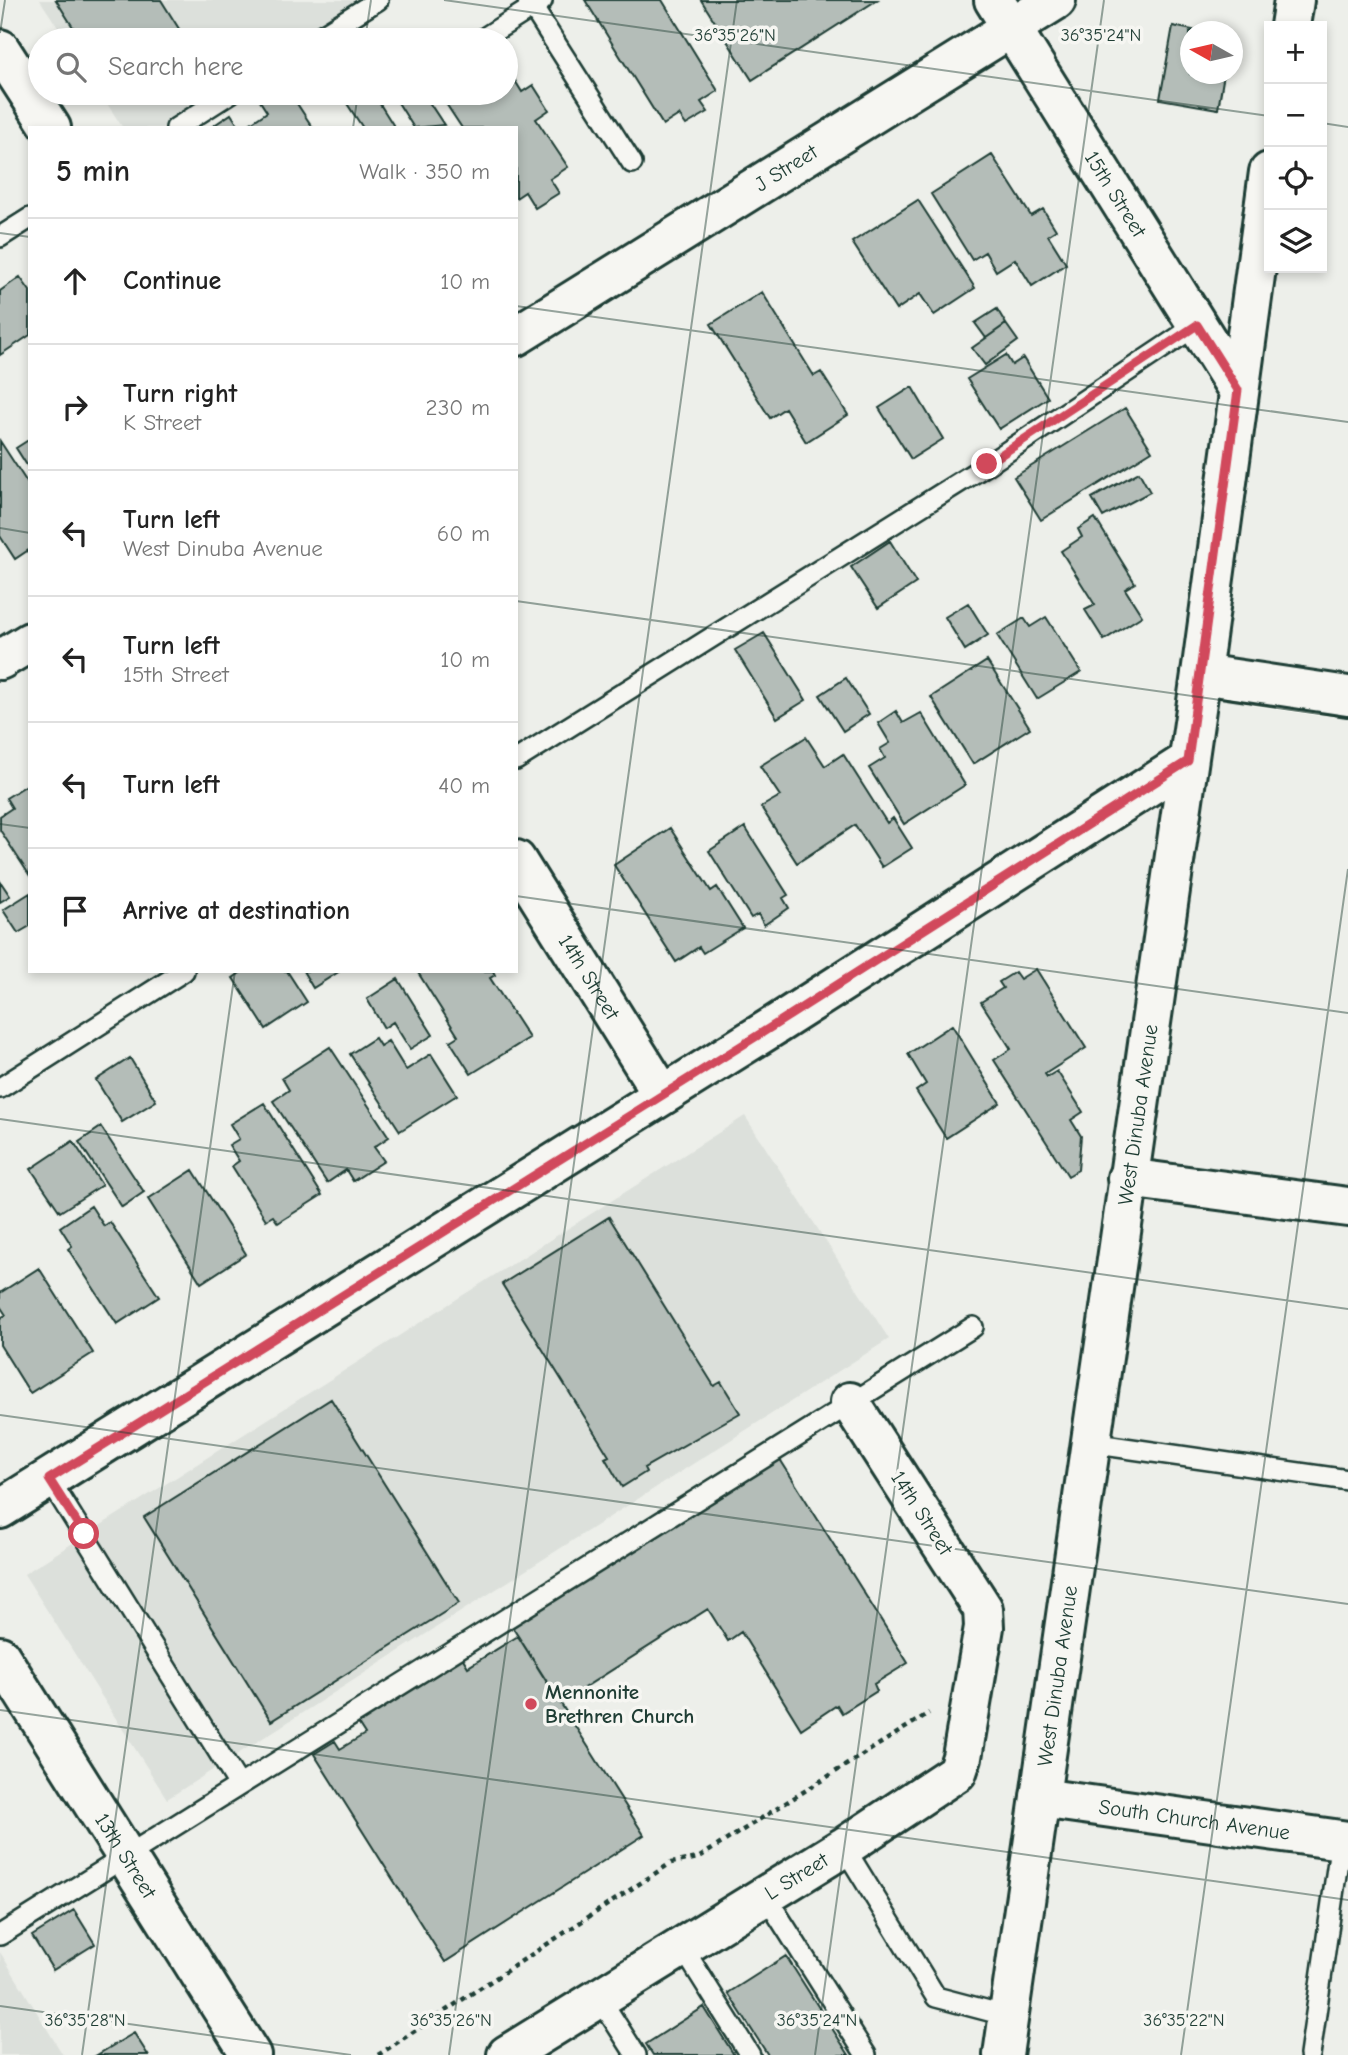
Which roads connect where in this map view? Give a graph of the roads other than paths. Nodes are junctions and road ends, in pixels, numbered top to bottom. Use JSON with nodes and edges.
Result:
{"nodes":[{"id":1,"x":378,"y":0,"type":"edge"},
{"id":2,"x":1056,"y":0,"type":"edge"},
{"id":3,"x":1294,"y":0,"type":"edge"},
{"id":4,"x":535,"y":2,"type":"edge"},
{"id":5,"x":1003,"y":14,"type":"edge"},
{"id":6,"x":1291,"y":21,"type":"edge"},
{"id":7,"x":333,"y":28,"type":"edge"},
{"id":8,"x":498,"y":28,"type":"edge"},
{"id":9,"x":0,"y":49,"type":"edge"},
{"id":10,"x":28,"y":92,"type":"edge"},
{"id":11,"x":36,"y":105,"type":"edge"},
{"id":12,"x":211,"y":105,"type":"edge"},
{"id":13,"x":50,"y":126,"type":"edge"},
{"id":14,"x":179,"y":126,"type":"edge"},
{"id":15,"x":632,"y":163,"type":"dead end"},
{"id":16,"x":1264,"y":207,"type":"edge"},
{"id":17,"x":28,"y":219,"type":"edge"},
{"id":18,"x":0,"y":237,"type":"edge"},
{"id":19,"x":1197,"y":325,"type":"junction"},
{"id":20,"x":518,"y":336,"type":"edge"},
{"id":21,"x":1238,"y":390,"type":"junction"},
{"id":22,"x":28,"y":643,"type":"edge"},
{"id":23,"x":0,"y":660,"type":"edge"},
{"id":24,"x":1201,"y":674,"type":"junction"},
{"id":25,"x":1348,"y":695,"type":"edge"},
{"id":26,"x":518,"y":759,"type":"edge"},
{"id":27,"x":1188,"y":761,"type":"junction"},
{"id":28,"x":518,"y":863,"type":"edge"},
{"id":29,"x":181,"y":973,"type":"edge"},
{"id":30,"x":0,"y":1088,"type":"edge"},
{"id":31,"x":662,"y":1094,"type":"junction"},
{"id":32,"x":1127,"y":1178,"type":"junction"},
{"id":33,"x":1348,"y":1207,"type":"edge"},
{"id":34,"x":973,"y":1327,"type":"dead end"},
{"id":35,"x":850,"y":1402,"type":"junction"},
{"id":36,"x":1090,"y":1443,"type":"junction"},
{"id":37,"x":49,"y":1479,"type":"junction"},
{"id":38,"x":1348,"y":1480,"type":"edge"},
{"id":39,"x":0,"y":1509,"type":"edge"},
{"id":40,"x":984,"y":1627,"type":"joint"},
{"id":41,"x":0,"y":1656,"type":"edge"},
{"id":42,"x":239,"y":1785,"type":"junction"},
{"id":43,"x":1040,"y":1798,"type":"junction"},
{"id":44,"x":1345,"y":1841,"type":"edge"},
{"id":45,"x":844,"y":1847,"type":"junction"},
{"id":46,"x":125,"y":1856,"type":"junction"},
{"id":47,"x":765,"y":1895,"type":"junction"},
{"id":48,"x":0,"y":1935,"type":"edge"},
{"id":49,"x":683,"y":1948,"type":"junction"},
{"id":50,"x":600,"y":1997,"type":"junction"},
{"id":51,"x":1008,"y":2016,"type":"junction"},
{"id":52,"x":513,"y":2053,"type":"edge"},
{"id":53,"x":251,"y":2055,"type":"edge"},
{"id":54,"x":636,"y":2055,"type":"edge"},
{"id":55,"x":750,"y":2055,"type":"edge"},
{"id":56,"x":866,"y":2055,"type":"edge"},
{"id":57,"x":1003,"y":2055,"type":"edge"},
{"id":58,"x":1310,"y":2055,"type":"edge"}],
"edges":[{"from":1,"to":7,"type":"lane"},
{"from":2,"to":5,"type":"street","name":"J Street"},
{"from":3,"to":6,"type":"street"},
{"from":4,"to":8,"type":"lane"},
{"from":4,"to":15,"type":"lane"},
{"from":5,"to":19,"type":"street","name":"15th Street"},
{"from":5,"to":20,"type":"street","name":"J Street"},
{"from":9,"to":10,"type":"street"},
{"from":11,"to":13,"type":"street"},
{"from":12,"to":14,"type":"lane"},
{"from":16,"to":21,"type":"street","name":"West Dinuba Avenue"},
{"from":17,"to":18,"type":"lane"},
{"from":19,"to":21,"type":"street","name":"15th Street"},
{"from":19,"to":26,"type":"lane"},
{"from":21,"to":24,"type":"street","name":"West Dinuba Avenue"},
{"from":22,"to":23,"type":"street"},
{"from":24,"to":25,"type":"street"},
{"from":24,"to":27,"type":"street","name":"West Dinuba Avenue"},
{"from":27,"to":31,"type":"street"},
{"from":27,"to":32,"type":"street","name":"West Dinuba Avenue"},
{"from":28,"to":31,"type":"street","name":"14th Street"},
{"from":29,"to":30,"type":"lane"},
{"from":31,"to":37,"type":"street"},
{"from":32,"to":33,"type":"street"},
{"from":32,"to":36,"type":"street","name":"West Dinuba Avenue"},
{"from":34,"to":35,"type":"lane"},
{"from":35,"to":40,"type":"street","name":"14th Street"},
{"from":35,"to":42,"type":"lane"},
{"from":36,"to":38,"type":"lane"},
{"from":36,"to":43,"type":"street","name":"West Dinuba Avenue"},
{"from":37,"to":39,"type":"street"},
{"from":37,"to":42,"type":"lane"},
{"from":40,"to":45,"type":"street","name":"L Street"},
{"from":41,"to":46,"type":"street","name":"13th Street"},
{"from":42,"to":46,"type":"lane"},
{"from":43,"to":44,"type":"street","name":"South Church Avenue"},
{"from":43,"to":51,"type":"street","name":"West Dinuba Avenue"},
{"from":44,"to":58,"type":"lane"},
{"from":45,"to":47,"type":"street","name":"L Street"},
{"from":45,"to":51,"type":"lane"},
{"from":46,"to":48,"type":"lane"},
{"from":46,"to":53,"type":"street","name":"13th Street"},
{"from":47,"to":49,"type":"street","name":"L Street"},
{"from":47,"to":56,"type":"lane"},
{"from":49,"to":50,"type":"street","name":"L Street"},
{"from":49,"to":55,"type":"lane"},
{"from":50,"to":52,"type":"street","name":"L Street"},
{"from":50,"to":54,"type":"lane"},
{"from":51,"to":57,"type":"street","name":"West Dinuba Avenue"}]}
